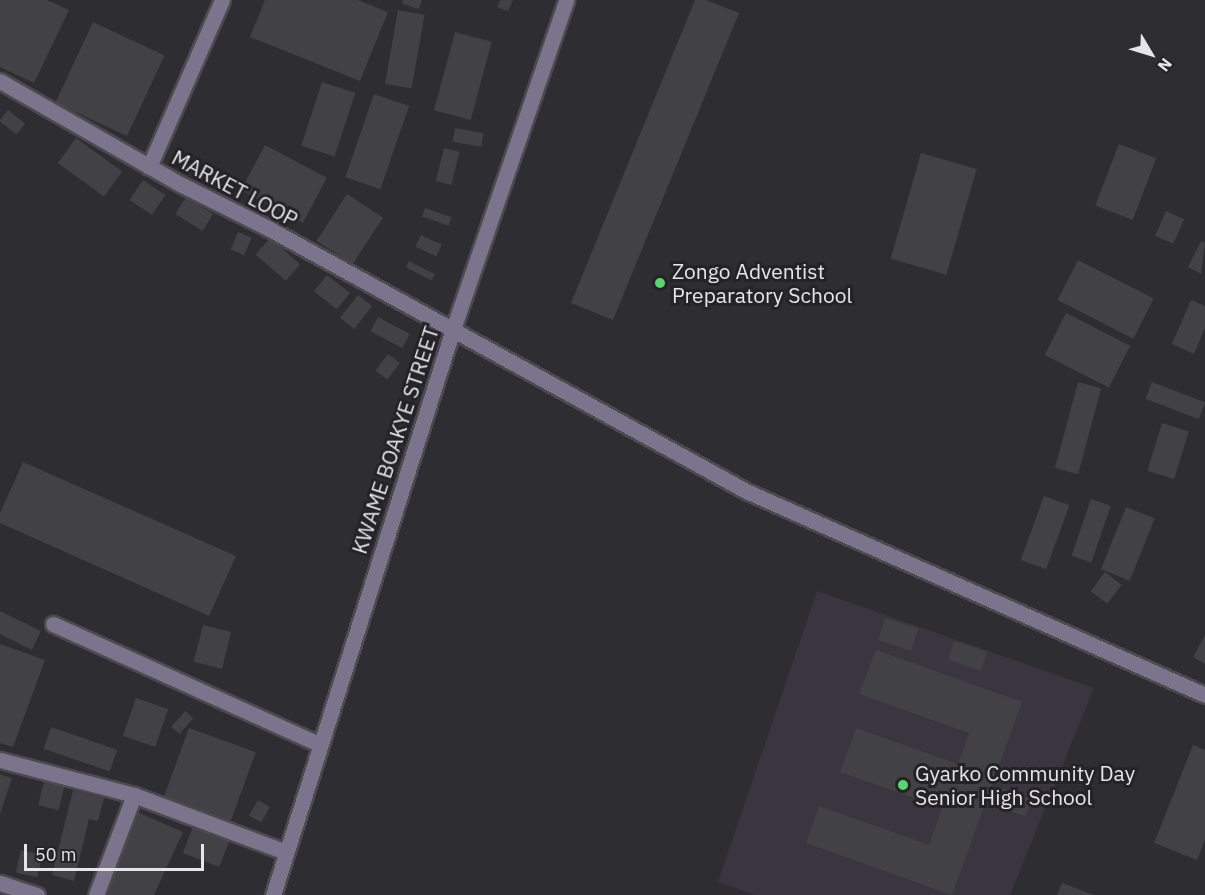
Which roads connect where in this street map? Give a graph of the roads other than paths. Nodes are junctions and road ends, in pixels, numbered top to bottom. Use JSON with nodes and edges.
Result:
{"nodes":[{"id":1,"x":222,"y":0,"type":"edge"},
{"id":2,"x":566,"y":0,"type":"edge"},
{"id":3,"x":0,"y":81,"type":"edge"},
{"id":4,"x":149,"y":167,"type":"junction"},
{"id":5,"x":452,"y":332,"type":"junction"},
{"id":6,"x":53,"y":624,"type":"dead end"},
{"id":7,"x":1205,"y":695,"type":"edge"},
{"id":8,"x":319,"y":744,"type":"junction"},
{"id":9,"x":0,"y":760,"type":"edge"},
{"id":10,"x":134,"y":795,"type":"junction"},
{"id":11,"x":286,"y":852,"type":"junction"},
{"id":12,"x":0,"y":883,"type":"edge"},
{"id":13,"x":38,"y":895,"type":"edge"},
{"id":14,"x":96,"y":895,"type":"edge"},
{"id":15,"x":273,"y":895,"type":"edge"}],
"edges":[{"from":1,"to":4,"type":"street"},
{"from":2,"to":5,"type":"street","name":"KWAME BOAKYE STREET"},
{"from":3,"to":4,"type":"street","name":"MARKET LOOP"},
{"from":4,"to":5,"type":"street","name":"MARKET LOOP"},
{"from":5,"to":7,"type":"street","name":"MARKET LOOP"},
{"from":5,"to":8,"type":"street","name":"KWAME BOAKYE STREET"},
{"from":6,"to":8,"type":"street"},
{"from":8,"to":11,"type":"street","name":"KWAME BOAKYE STREET"},
{"from":9,"to":10,"type":"street"},
{"from":10,"to":11,"type":"street"},
{"from":10,"to":14,"type":"street"},
{"from":11,"to":15,"type":"street","name":"KWAME BOAKYE STREET"},
{"from":12,"to":13,"type":"street"}]}
